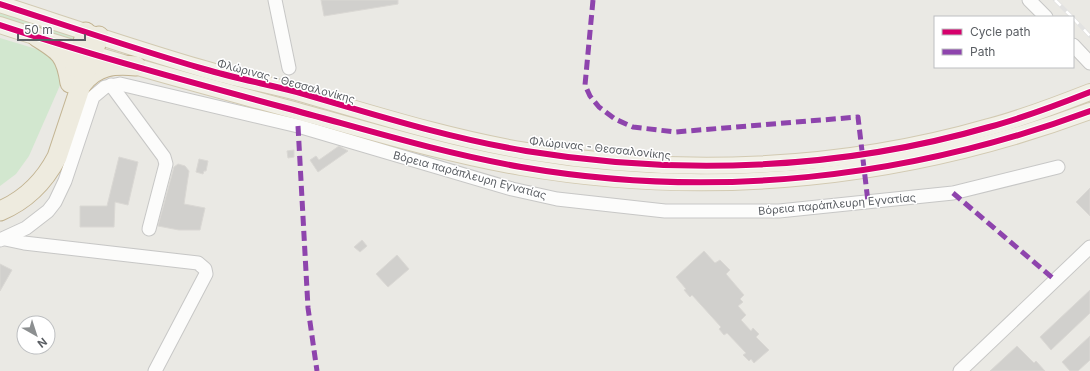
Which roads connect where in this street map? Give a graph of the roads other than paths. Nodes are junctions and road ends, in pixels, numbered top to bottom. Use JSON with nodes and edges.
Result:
{"nodes":[{"id":1,"x":275,"y":0,"type":"edge"},
{"id":2,"x":1030,"y":0,"type":"edge"},
{"id":3,"x":0,"y":4,"type":"edge"},
{"id":4,"x":1045,"y":16,"type":"edge"},
{"id":5,"x":0,"y":25,"type":"edge"},
{"id":6,"x":37,"y":37,"type":"junction"},
{"id":7,"x":90,"y":43,"type":"junction"},
{"id":8,"x":1074,"y":46,"type":"edge"},
{"id":9,"x":1090,"y":63,"type":"edge"},
{"id":10,"x":136,"y":66,"type":"junction"},
{"id":11,"x":289,"y":68,"type":"dead end"},
{"id":12,"x":76,"y":85,"type":"junction"},
{"id":13,"x":111,"y":85,"type":"junction"},
{"id":14,"x":1090,"y":92,"type":"edge"},
{"id":15,"x":1090,"y":112,"type":"edge"},
{"id":16,"x":1058,"y":167,"type":"dead end"},
{"id":17,"x":0,"y":200,"type":"edge"},
{"id":18,"x":0,"y":212,"type":"edge"},
{"id":19,"x":149,"y":229,"type":"dead end"},
{"id":20,"x":3,"y":239,"type":"edge"},
{"id":21,"x":1090,"y":246,"type":"edge"},
{"id":22,"x":155,"y":371,"type":"edge"},
{"id":23,"x":960,"y":371,"type":"edge"}],
"edges":[{"from":1,"to":11,"type":"street"},
{"from":2,"to":4,"type":"street"},
{"from":3,"to":7,"type":"main road","name":"Φλώρινας - Θεσσαλονίκης"},
{"from":5,"to":6,"type":"main road","name":"Φλώρινας - Θεσσαλονίκης"},
{"from":6,"to":7,"type":"main road","name":"Φλώρινας - Θεσσαλονίκης"},
{"from":6,"to":12,"type":"highway"},
{"from":7,"to":10,"type":"main road","name":"Φλώρινας - Θεσσαλονίκης"},
{"from":7,"to":12,"type":"highway"},
{"from":7,"to":14,"type":"main road","name":"Φλώρινας - Θεσσαλονίκης"},
{"from":8,"to":9,"type":"street"},
{"from":10,"to":12,"type":"highway"},
{"from":10,"to":15,"type":"main road","name":"Φλώρινας - Θεσσαλονίκης"},
{"from":12,"to":17,"type":"highway"},
{"from":12,"to":18,"type":"highway"},
{"from":13,"to":16,"type":"street","name":"Βόρεια παράπλευρη Εγνατίας"},
{"from":13,"to":19,"type":"street"},
{"from":13,"to":20,"type":"street"},
{"from":20,"to":22,"type":"street"},
{"from":21,"to":23,"type":"street"}]}
